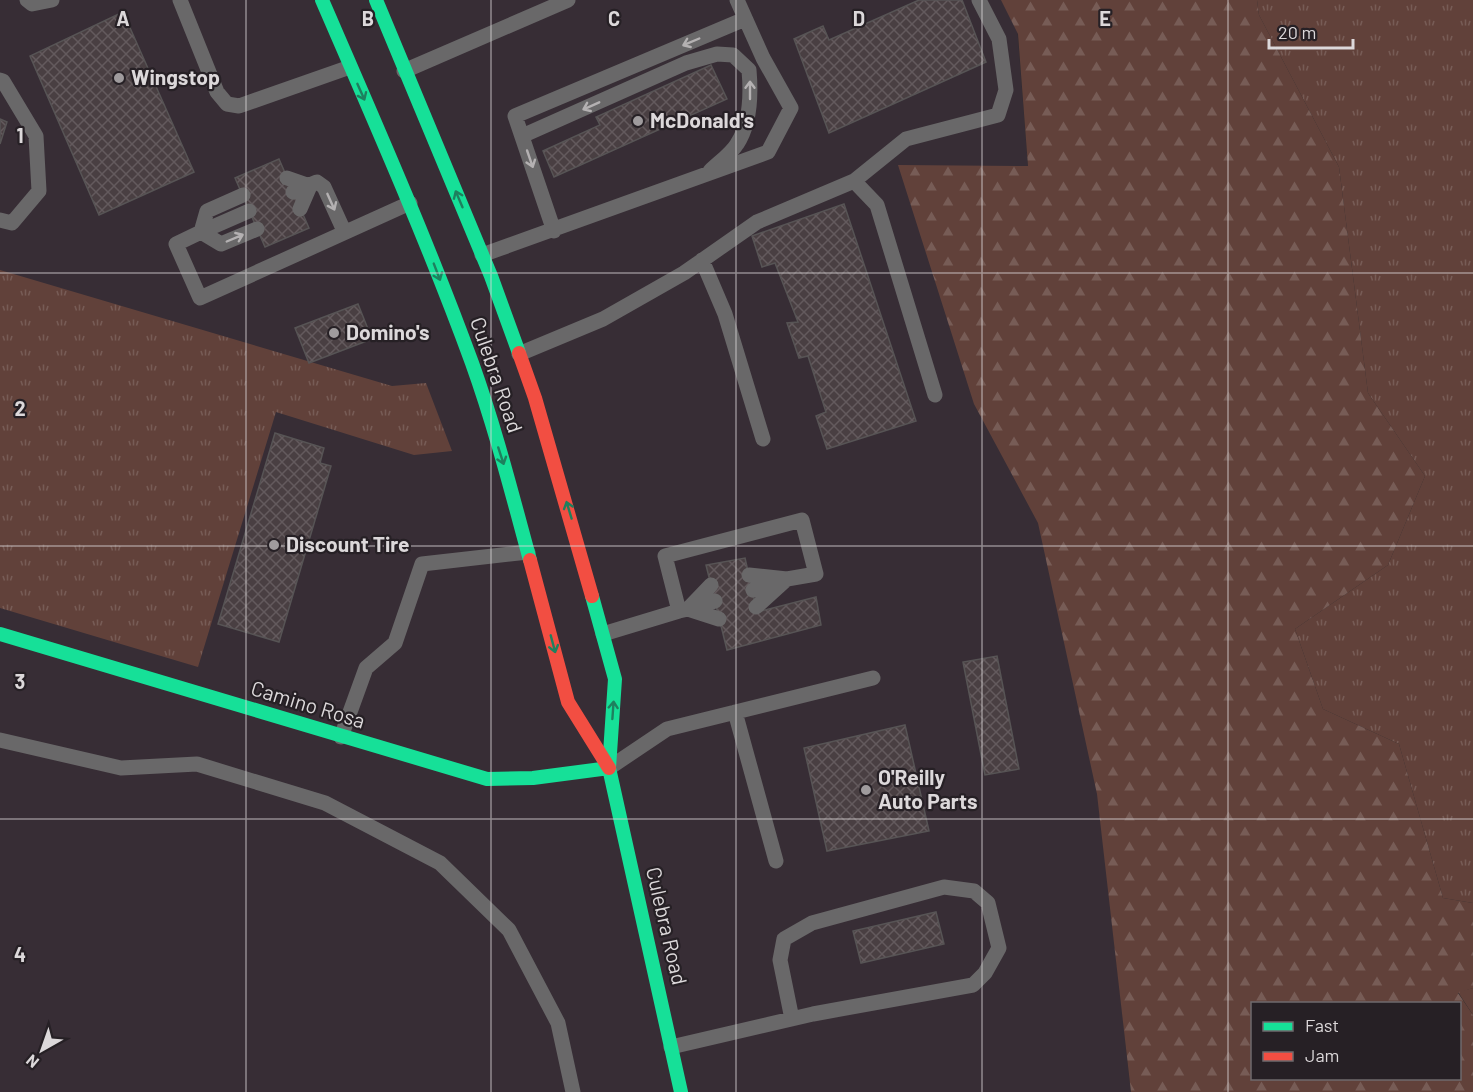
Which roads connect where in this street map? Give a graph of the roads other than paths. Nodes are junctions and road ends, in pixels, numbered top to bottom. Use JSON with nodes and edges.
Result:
{"nodes":[{"id":1,"x":27,"y":0,"type":"edge"},
{"id":2,"x":52,"y":0,"type":"edge"},
{"id":3,"x":180,"y":0,"type":"edge"},
{"id":4,"x":322,"y":0,"type":"edge"},
{"id":5,"x":376,"y":0,"type":"edge"},
{"id":6,"x":568,"y":0,"type":"edge"},
{"id":7,"x":738,"y":0,"type":"edge"},
{"id":8,"x":979,"y":0,"type":"edge"},
{"id":9,"x":745,"y":19,"type":"junction"},
{"id":10,"x":350,"y":67,"type":"junction"},
{"id":11,"x":404,"y":71,"type":"junction"},
{"id":12,"x":0,"y":80,"type":"edge"},
{"id":13,"x":522,"y":136,"type":"junction"},
{"id":14,"x":705,"y":175,"type":"junction"},
{"id":15,"x":287,"y":178,"type":"dead end"},
{"id":16,"x":854,"y":181,"type":"junction"},
{"id":17,"x":310,"y":186,"type":"junction"},
{"id":18,"x":293,"y":192,"type":"dead end"},
{"id":19,"x":243,"y":195,"type":"dead end"},
{"id":20,"x":410,"y":203,"type":"junction"},
{"id":21,"x":300,"y":209,"type":"dead end"},
{"id":22,"x":249,"y":211,"type":"dead end"},
{"id":23,"x":0,"y":220,"type":"edge"},
{"id":24,"x":257,"y":229,"type":"dead end"},
{"id":25,"x":344,"y":231,"type":"junction"},
{"id":26,"x":554,"y":231,"type":"junction"},
{"id":27,"x":201,"y":232,"type":"junction"},
{"id":28,"x":482,"y":255,"type":"junction"},
{"id":29,"x":702,"y":260,"type":"junction"},
{"id":30,"x":519,"y":354,"type":"junction"},
{"id":31,"x":935,"y":395,"type":"dead end"},
{"id":32,"x":763,"y":439,"type":"dead end"},
{"id":33,"x":528,"y":552,"type":"junction"},
{"id":34,"x":788,"y":579,"type":"junction"},
{"id":35,"x":751,"y":583,"type":"dead end"},
{"id":36,"x":711,"y":585,"type":"dead end"},
{"id":37,"x":715,"y":601,"type":"dead end"},
{"id":38,"x":756,"y":607,"type":"dead end"},
{"id":39,"x":684,"y":610,"type":"junction"},
{"id":40,"x":719,"y":619,"type":"dead end"},
{"id":41,"x":0,"y":634,"type":"edge"},
{"id":42,"x":603,"y":634,"type":"junction"},
{"id":43,"x":873,"y":678,"type":"dead end"},
{"id":44,"x":735,"y":712,"type":"junction"},
{"id":45,"x":341,"y":737,"type":"junction"},
{"id":46,"x":0,"y":740,"type":"edge"},
{"id":47,"x":609,"y":768,"type":"junction"},
{"id":48,"x":776,"y":861,"type":"dead end"},
{"id":49,"x":792,"y":1019,"type":"junction"},
{"id":50,"x":671,"y":1047,"type":"junction"},
{"id":51,"x":573,"y":1092,"type":"edge"},
{"id":52,"x":681,"y":1092,"type":"edge"}],
"edges":[{"from":1,"to":2,"type":"lane"},
{"from":3,"to":10,"type":"lane"},
{"from":4,"to":10,"type":"main road","name":"Culebra Road"},
{"from":5,"to":11,"type":"main road","name":"Culebra Road"},
{"from":6,"to":11,"type":"lane"},
{"from":7,"to":9,"type":"lane"},
{"from":8,"to":16,"type":"lane"},
{"from":9,"to":13,"type":"lane","one_way":true},
{"from":9,"to":14,"type":"lane"},
{"from":10,"to":20,"type":"main road","name":"Culebra Road","one_way":true},
{"from":28,"to":11,"type":"main road","name":"Culebra Road","one_way":true},
{"from":12,"to":23,"type":"lane"},
{"from":14,"to":13,"type":"lane","one_way":true},
{"from":13,"to":26,"type":"lane","one_way":true},
{"from":14,"to":26,"type":"lane"},
{"from":15,"to":17,"type":"lane"},
{"from":16,"to":29,"type":"lane"},
{"from":16,"to":31,"type":"lane"},
{"from":17,"to":18,"type":"lane"},
{"from":17,"to":21,"type":"lane"},
{"from":17,"to":25,"type":"lane","one_way":true},
{"from":19,"to":27,"type":"lane"},
{"from":20,"to":25,"type":"lane"},
{"from":20,"to":33,"type":"main road","name":"Culebra Road","one_way":true},
{"from":22,"to":27,"type":"lane"},
{"from":27,"to":24,"type":"lane","one_way":true},
{"from":25,"to":27,"type":"lane"},
{"from":26,"to":28,"type":"lane"},
{"from":28,"to":30,"type":"main road","name":"Culebra Road"},
{"from":29,"to":30,"type":"lane"},
{"from":29,"to":32,"type":"lane"},
{"from":42,"to":30,"type":"main road","name":"Culebra Road","one_way":true},
{"from":33,"to":45,"type":"lane"},
{"from":33,"to":47,"type":"main road","name":"Culebra Road","one_way":true},
{"from":34,"to":35,"type":"lane"},
{"from":34,"to":38,"type":"lane"},
{"from":34,"to":39,"type":"lane"},
{"from":36,"to":39,"type":"lane"},
{"from":37,"to":39,"type":"lane"},
{"from":39,"to":40,"type":"lane"},
{"from":39,"to":42,"type":"lane"},
{"from":41,"to":45,"type":"main road","name":"Camino Rosa"},
{"from":47,"to":42,"type":"main road","name":"Culebra Road","one_way":true},
{"from":43,"to":44,"type":"lane"},
{"from":44,"to":47,"type":"lane"},
{"from":44,"to":48,"type":"lane"},
{"from":45,"to":47,"type":"main road","name":"Camino Rosa"},
{"from":46,"to":51,"type":"lane"},
{"from":47,"to":50,"type":"main road","name":"Culebra Road"},
{"from":49,"to":49,"type":"lane"},
{"from":49,"to":50,"type":"lane"},
{"from":50,"to":52,"type":"main road","name":"Culebra Road"}]}
